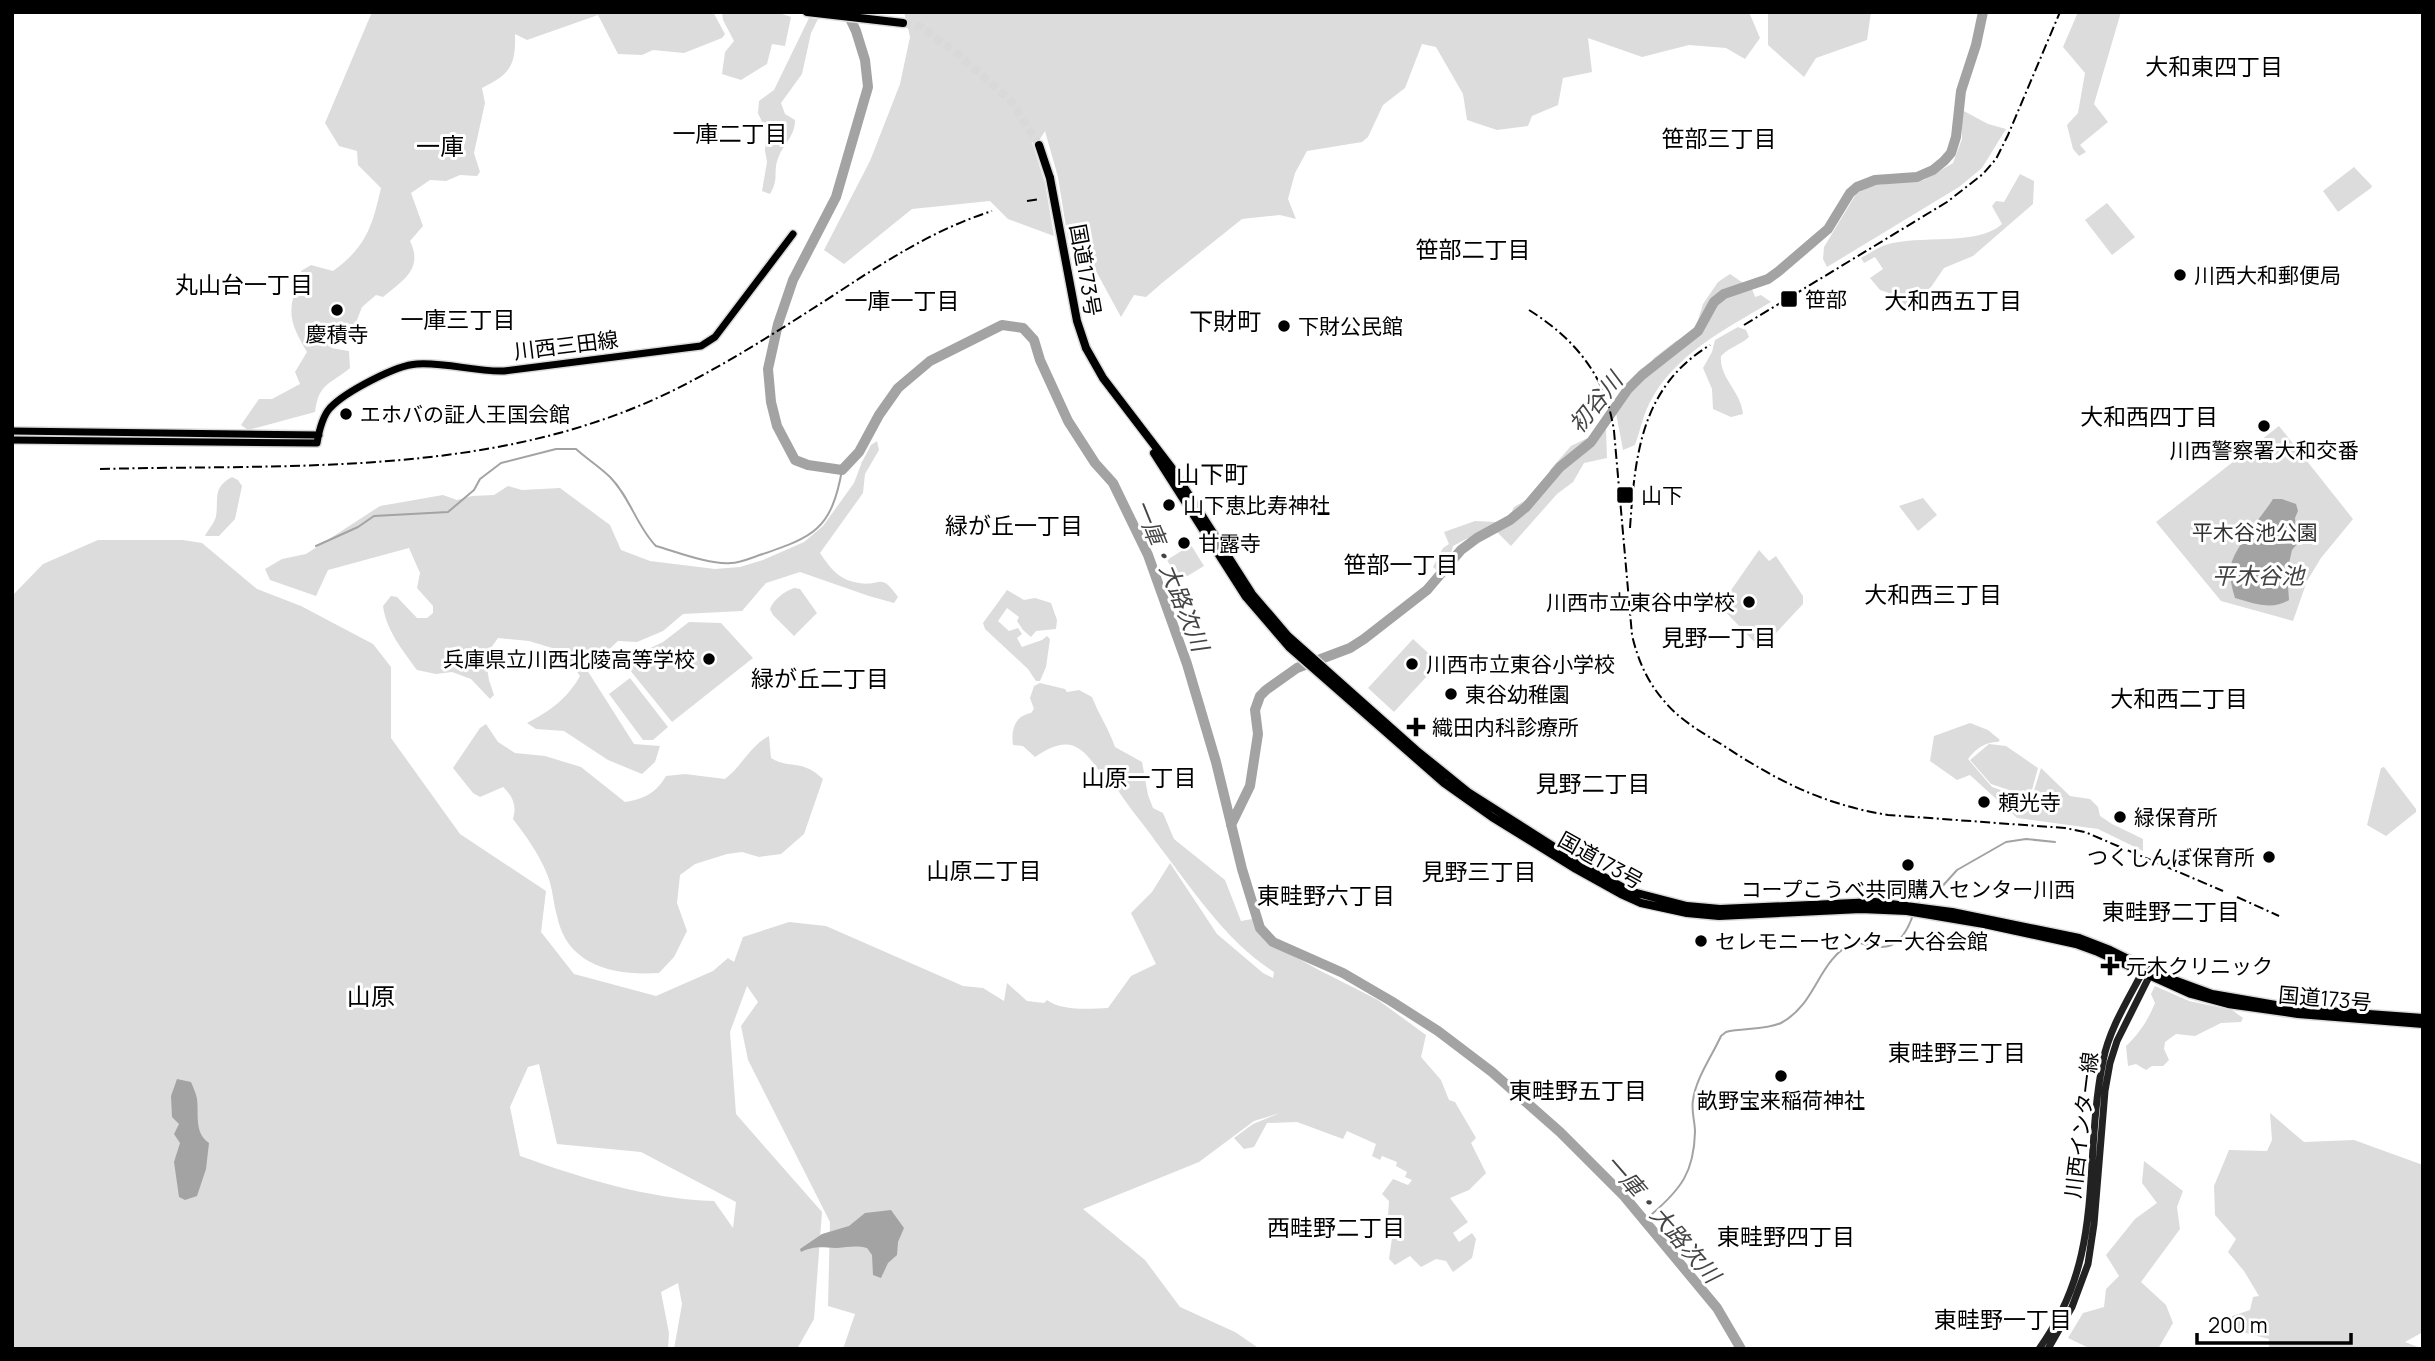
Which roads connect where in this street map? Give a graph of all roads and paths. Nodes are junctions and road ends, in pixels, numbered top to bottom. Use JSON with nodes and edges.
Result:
{"nodes":[{"id":1,"x":807,"y":12,"type":"edge"},
{"id":2,"x":899,"y":23,"type":"tunnel mouth"},
{"id":3,"x":1039,"y":145,"type":"tunnel mouth"},
{"id":4,"x":793,"y":234,"type":"dead end"},
{"id":5,"x":12,"y":431,"type":"edge"},
{"id":6,"x":318,"y":439,"type":"junction"},
{"id":7,"x":12,"y":440,"type":"edge"},
{"id":8,"x":2147,"y":973,"type":"junction"},
{"id":9,"x":2423,"y":1018,"type":"edge"},
{"id":10,"x":2423,"y":1024,"type":"edge"},
{"id":11,"x":2099,"y":1131,"type":"junction"},
{"id":12,"x":2039,"y":1349,"type":"edge"},
{"id":13,"x":2048,"y":1349,"type":"edge"}],
"edges":[{"from":1,"to":2,"type":"highway"},
{"from":3,"to":8,"type":"highway","name":"国道173号","bridge":true},
{"from":4,"to":6,"type":"main road","name":"川西三田線"},
{"from":5,"to":6,"type":"main road"},
{"from":6,"to":7,"type":"main road"},
{"from":8,"to":9,"type":"highway","name":"国道173号"},
{"from":8,"to":10,"type":"highway","name":"国道173号"},
{"from":8,"to":11,"type":"main road","name":"川西インター線"},
{"from":11,"to":12,"type":"main road","name":"川西インター線"},
{"from":11,"to":13,"type":"main road","name":"川西インター線"}]}
